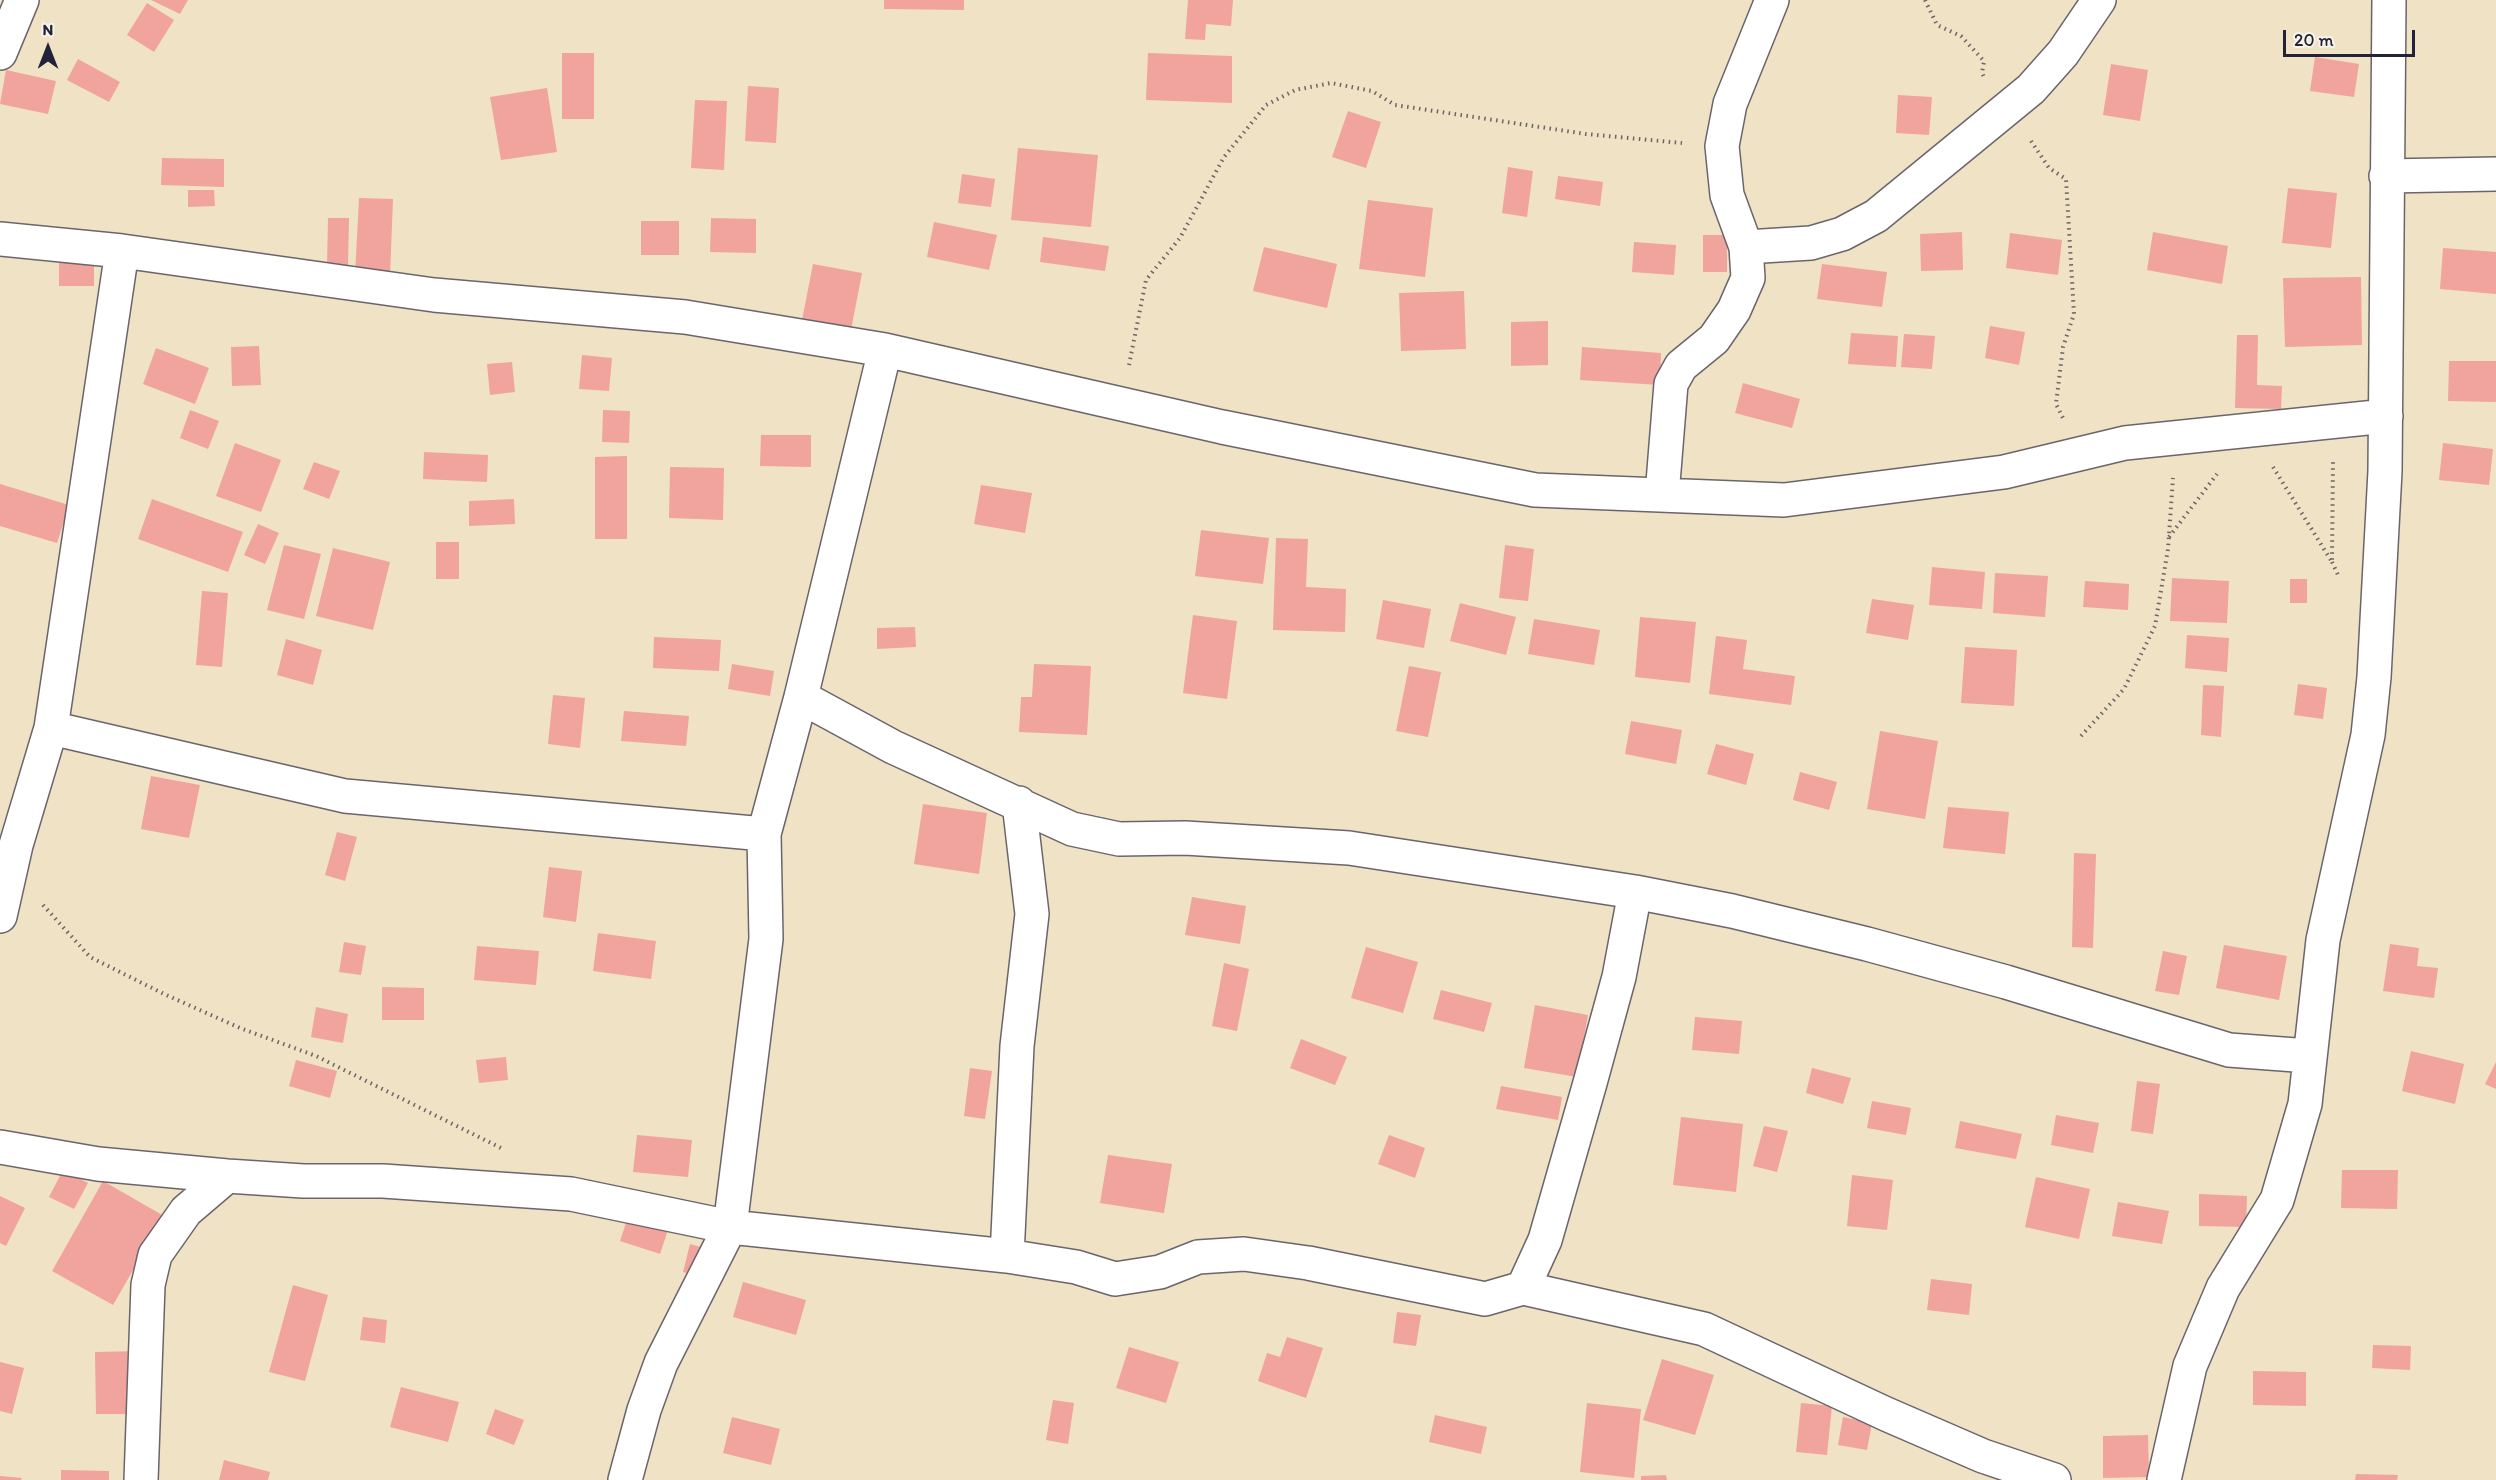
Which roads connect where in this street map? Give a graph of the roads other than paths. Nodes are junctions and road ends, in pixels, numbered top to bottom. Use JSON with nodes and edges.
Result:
{"nodes":[{"id":1,"x":22,"y":0,"type":"edge"},
{"id":2,"x":1772,"y":0,"type":"edge"},
{"id":3,"x":2098,"y":0,"type":"edge"},
{"id":4,"x":2389,"y":0,"type":"edge"},
{"id":5,"x":0,"y":54,"type":"edge"},
{"id":6,"x":2496,"y":174,"type":"edge"},
{"id":7,"x":2386,"y":176,"type":"junction"},
{"id":8,"x":0,"y":239,"type":"edge"},
{"id":9,"x":1746,"y":247,"type":"junction"},
{"id":10,"x":122,"y":251,"type":"junction"},
{"id":11,"x":885,"y":350,"type":"junction"},
{"id":12,"x":2386,"y":416,"type":"junction"},
{"id":13,"x":1662,"y":495,"type":"junction"},
{"id":14,"x":801,"y":697,"type":"junction"},
{"id":15,"x":51,"y":728,"type":"junction"},
{"id":16,"x":1019,"y":803,"type":"junction"},
{"id":17,"x":764,"y":834,"type":"junction"},
{"id":18,"x":1635,"y":892,"type":"junction"},
{"id":19,"x":0,"y":916,"type":"edge"},
{"id":20,"x":2309,"y":1056,"type":"junction"},
{"id":21,"x":0,"y":1147,"type":"edge"},
{"id":22,"x":227,"y":1176,"type":"junction"},
{"id":23,"x":730,"y":1227,"type":"junction"},
{"id":24,"x":1007,"y":1256,"type":"junction"},
{"id":25,"x":1523,"y":1288,"type":"junction"},
{"id":26,"x":141,"y":1480,"type":"edge"},
{"id":27,"x":625,"y":1480,"type":"edge"},
{"id":28,"x":2054,"y":1480,"type":"edge"},
{"id":29,"x":2164,"y":1480,"type":"edge"}],
"edges":[{"from":1,"to":5,"type":"street"},
{"from":2,"to":9,"type":"street"},
{"from":3,"to":9,"type":"street"},
{"from":4,"to":7,"type":"street"},
{"from":6,"to":7,"type":"street"},
{"from":7,"to":12,"type":"street"},
{"from":8,"to":10,"type":"street"},
{"from":9,"to":13,"type":"street"},
{"from":10,"to":11,"type":"street"},
{"from":10,"to":15,"type":"street"},
{"from":11,"to":13,"type":"street"},
{"from":11,"to":14,"type":"street"},
{"from":12,"to":13,"type":"street"},
{"from":12,"to":20,"type":"street"},
{"from":14,"to":16,"type":"street"},
{"from":14,"to":17,"type":"street"},
{"from":15,"to":17,"type":"street"},
{"from":15,"to":19,"type":"street"},
{"from":16,"to":18,"type":"street"},
{"from":16,"to":24,"type":"street"},
{"from":17,"to":23,"type":"street"},
{"from":18,"to":20,"type":"street"},
{"from":18,"to":25,"type":"street"},
{"from":20,"to":29,"type":"street"},
{"from":21,"to":22,"type":"street"},
{"from":22,"to":23,"type":"street"},
{"from":22,"to":26,"type":"street"},
{"from":23,"to":24,"type":"street"},
{"from":23,"to":27,"type":"street"},
{"from":24,"to":25,"type":"street"},
{"from":25,"to":28,"type":"street"}]}
